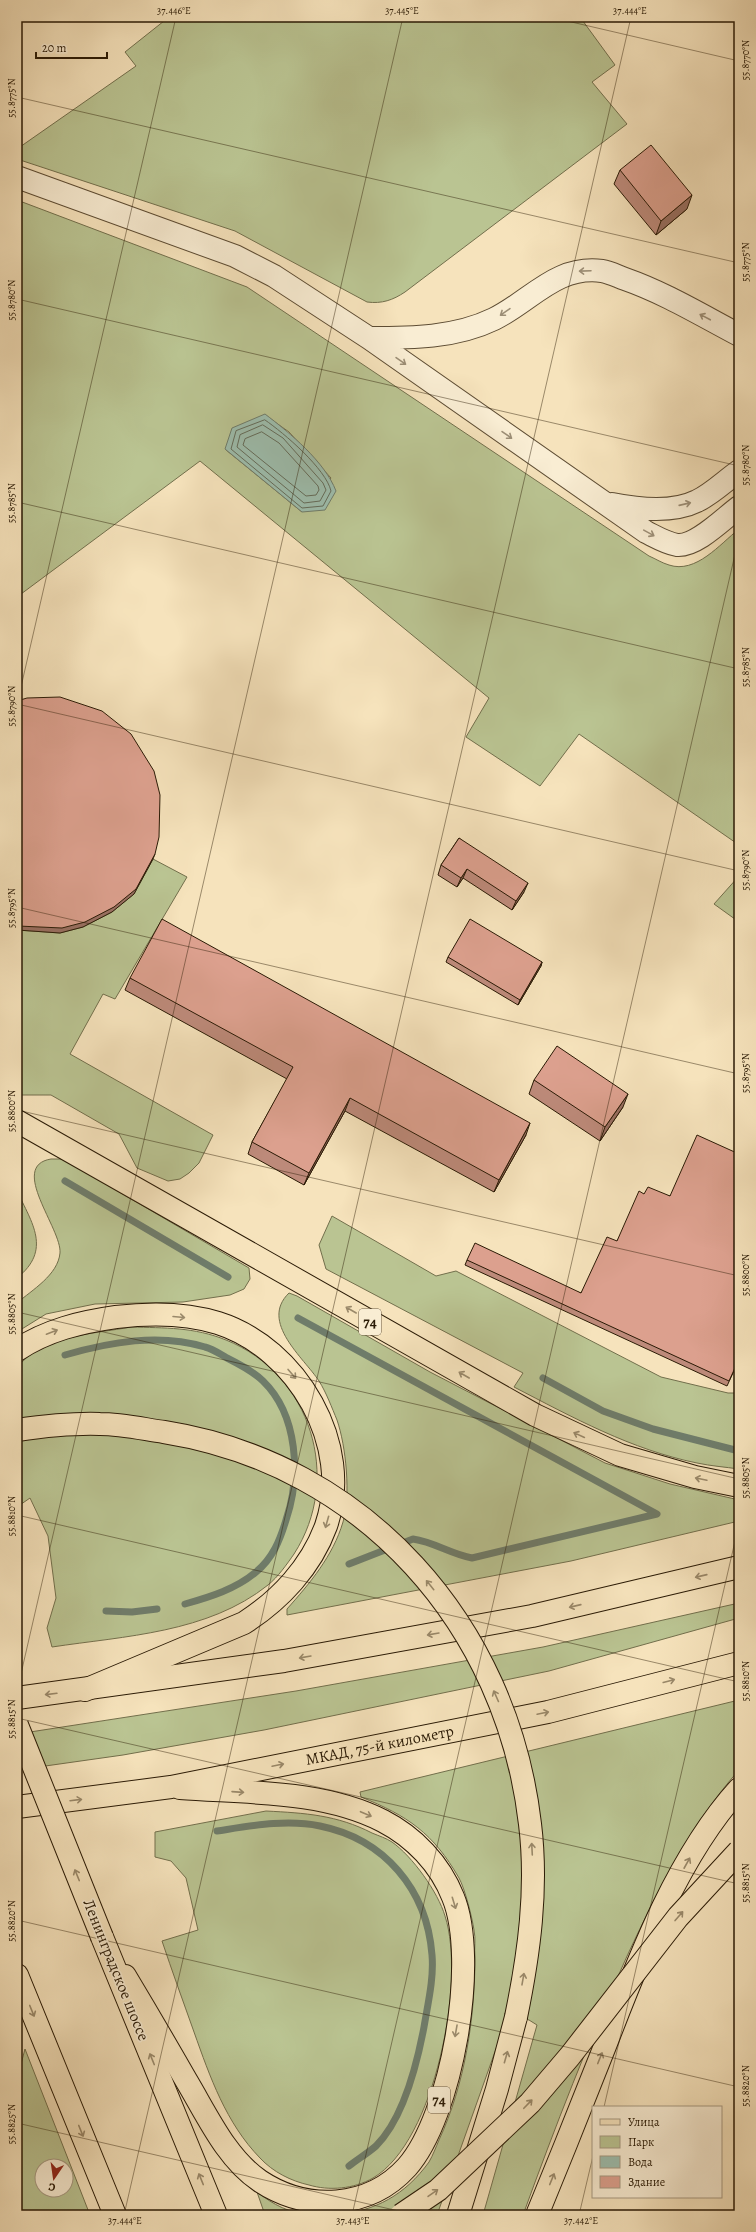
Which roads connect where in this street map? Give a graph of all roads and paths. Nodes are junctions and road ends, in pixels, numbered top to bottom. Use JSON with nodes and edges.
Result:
{"nodes":[{"id":1,"x":17,"y":177,"type":"edge"},
{"id":2,"x":739,"y":335,"type":"edge"},
{"id":3,"x":369,"y":338,"type":"junction"},
{"id":4,"x":739,"y":471,"type":"edge"},
{"id":5,"x":605,"y":503,"type":"junction"},
{"id":6,"x":739,"y":507,"type":"edge"},
{"id":7,"x":17,"y":1121,"type":"edge"},
{"id":8,"x":17,"y":1350,"type":"edge"},
{"id":9,"x":17,"y":1430,"type":"edge"},
{"id":10,"x":739,"y":1486,"type":"edge"},
{"id":11,"x":739,"y":1567,"type":"edge"},
{"id":12,"x":739,"y":1663,"type":"edge"},
{"id":13,"x":85,"y":1690,"type":"junction"},
{"id":14,"x":17,"y":1698,"type":"edge"},
{"id":15,"x":17,"y":1725,"type":"edge"},
{"id":16,"x":171,"y":1787,"type":"junction"},
{"id":17,"x":739,"y":1789,"type":"edge"},
{"id":18,"x":24,"y":1807,"type":"edge"},
{"id":19,"x":739,"y":1852,"type":"edge"},
{"id":20,"x":102,"y":1937,"type":"junction"},
{"id":21,"x":17,"y":1975,"type":"edge"},
{"id":22,"x":115,"y":2215,"type":"edge"},
{"id":23,"x":216,"y":2215,"type":"edge"},
{"id":24,"x":401,"y":2215,"type":"edge"},
{"id":25,"x":458,"y":2215,"type":"edge"},
{"id":26,"x":537,"y":2215,"type":"edge"}],
"edges":[{"from":1,"to":3,"type":"street"},
{"from":2,"to":3,"type":"street","one_way":true},
{"from":3,"to":5,"type":"street","one_way":true},
{"from":5,"to":4,"type":"street","one_way":true},
{"from":5,"to":6,"type":"street","one_way":true},
{"from":10,"to":7,"type":"main road","number":"74","one_way":true},
{"from":8,"to":13,"type":"main road","one_way":true},
{"from":25,"to":9,"type":"main road","one_way":true,"bridge":true},
{"from":11,"to":13,"type":"main road","one_way":true},
{"from":16,"to":12,"type":"main road","name":"МКАД, 75-й километр","one_way":true},
{"from":13,"to":14,"type":"main road","one_way":true},
{"from":20,"to":15,"type":"main road","name":"Ленинградское шоссе","one_way":true,"bridge":true},
{"from":18,"to":16,"type":"main road","name":"МКАД, 75-й километр","one_way":true},
{"from":16,"to":20,"type":"main road","number":"74","one_way":true},
{"from":26,"to":17,"type":"main road","one_way":true},
{"from":24,"to":19,"type":"main road","one_way":true,"bridge":true},
{"from":23,"to":20,"type":"main road","name":"Ленинградское шоссе","one_way":true},
{"from":21,"to":22,"type":"main road","one_way":true}]}
